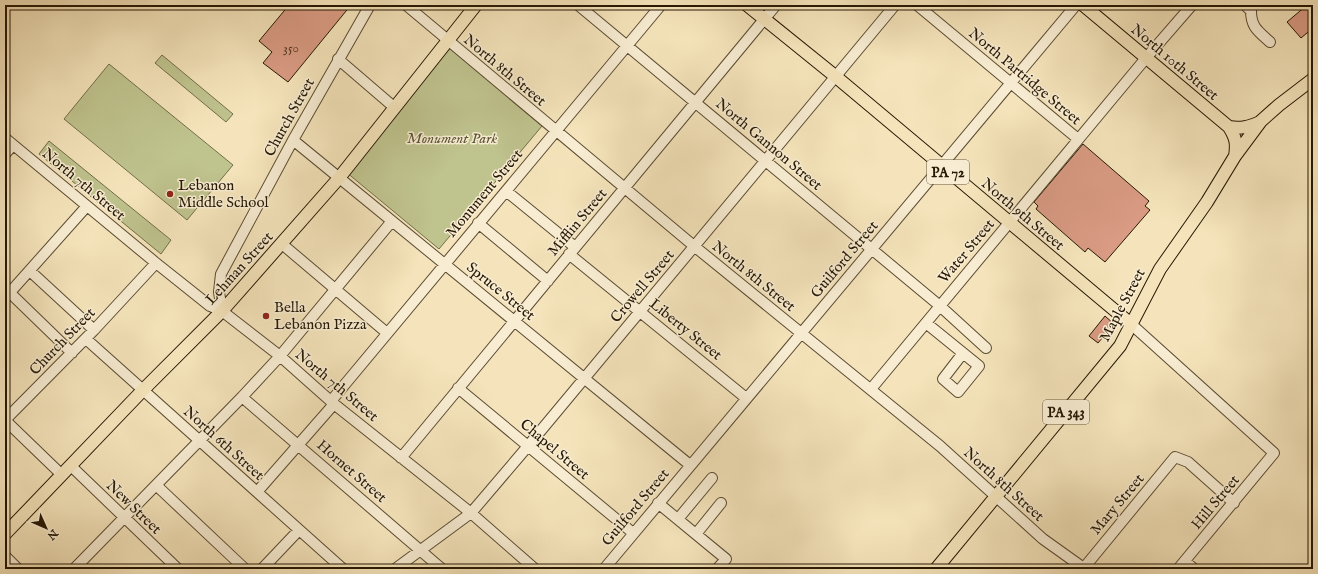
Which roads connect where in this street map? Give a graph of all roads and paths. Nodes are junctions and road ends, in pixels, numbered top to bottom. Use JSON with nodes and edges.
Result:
{"nodes":[{"id":1,"x":370,"y":5,"type":"edge"},
{"id":2,"x":406,"y":5,"type":"edge"},
{"id":3,"x":476,"y":5,"type":"edge"},
{"id":4,"x":578,"y":5,"type":"edge"},
{"id":5,"x":661,"y":5,"type":"edge"},
{"id":6,"x":747,"y":5,"type":"edge"},
{"id":7,"x":776,"y":5,"type":"edge"},
{"id":8,"x":895,"y":5,"type":"edge"},
{"id":9,"x":917,"y":5,"type":"edge"},
{"id":10,"x":1076,"y":5,"type":"edge"},
{"id":11,"x":1082,"y":5,"type":"edge"},
{"id":12,"x":1192,"y":5,"type":"edge"},
{"id":13,"x":1245,"y":5,"type":"edge"},
{"id":14,"x":765,"y":19,"type":"junction"},
{"id":15,"x":447,"y":40,"type":"junction"},
{"id":16,"x":1270,"y":42,"type":"dead end"},
{"id":17,"x":626,"y":45,"type":"junction"},
{"id":18,"x":1146,"y":58,"type":"junction"},
{"id":19,"x":338,"y":59,"type":"junction"},
{"id":20,"x":835,"y":76,"type":"junction"},
{"id":21,"x":1313,"y":79,"type":"edge"},
{"id":22,"x":1010,"y":82,"type":"junction"},
{"id":23,"x":696,"y":102,"type":"junction"},
{"id":24,"x":395,"y":108,"type":"junction"},
{"id":25,"x":1261,"y":121,"type":"junction"},
{"id":26,"x":1229,"y":127,"type":"junction"},
{"id":27,"x":555,"y":131,"type":"junction"},
{"id":28,"x":5,"y":138,"type":"edge"},
{"id":29,"x":1078,"y":139,"type":"junction"},
{"id":30,"x":293,"y":140,"type":"junction"},
{"id":31,"x":14,"y":145,"type":"junction"},
{"id":32,"x":5,"y":154,"type":"edge"},
{"id":33,"x":1235,"y":156,"type":"junction"},
{"id":34,"x":766,"y":161,"type":"junction"},
{"id":35,"x":941,"y":166,"type":"junction"},
{"id":36,"x":339,"y":178,"type":"junction"},
{"id":37,"x":625,"y":188,"type":"junction"},
{"id":38,"x":506,"y":191,"type":"junction"},
{"id":39,"x":87,"y":206,"type":"junction"},
{"id":40,"x":392,"y":221,"type":"junction"},
{"id":41,"x":478,"y":223,"type":"junction"},
{"id":42,"x":1009,"y":223,"type":"junction"},
{"id":43,"x":282,"y":244,"type":"junction"},
{"id":44,"x":694,"y":246,"type":"junction"},
{"id":45,"x":872,"y":249,"type":"junction"},
{"id":46,"x":572,"y":250,"type":"junction"},
{"id":47,"x":156,"y":263,"type":"junction"},
{"id":48,"x":444,"y":264,"type":"junction"},
{"id":49,"x":30,"y":271,"type":"junction"},
{"id":50,"x":548,"y":281,"type":"junction"},
{"id":51,"x":335,"y":290,"type":"junction"},
{"id":52,"x":7,"y":293,"type":"edge"},
{"id":53,"x":940,"y":306,"type":"junction"},
{"id":54,"x":222,"y":311,"type":"junction"},
{"id":55,"x":640,"y":311,"type":"junction"},
{"id":56,"x":515,"y":322,"type":"junction"},
{"id":57,"x":926,"y":323,"type":"junction"},
{"id":58,"x":1131,"y":324,"type":"junction"},
{"id":59,"x":94,"y":330,"type":"junction"},
{"id":60,"x":387,"y":333,"type":"junction"},
{"id":61,"x":801,"y":333,"type":"junction"},
{"id":62,"x":86,"y":339,"type":"junction"},
{"id":63,"x":986,"y":348,"type":"dead end"},
{"id":64,"x":72,"y":353,"type":"junction"},
{"id":65,"x":963,"y":353,"type":"dead end"},
{"id":66,"x":280,"y":356,"type":"junction"},
{"id":67,"x":584,"y":379,"type":"junction"},
{"id":68,"x":458,"y":388,"type":"junction"},
{"id":69,"x":871,"y":389,"type":"junction"},
{"id":70,"x":142,"y":390,"type":"junction"},
{"id":71,"x":242,"y":397,"type":"junction"},
{"id":72,"x":746,"y":398,"type":"junction"},
{"id":73,"x":332,"y":402,"type":"junction"},
{"id":74,"x":5,"y":420,"type":"edge"},
{"id":75,"x":200,"y":441,"type":"junction"},
{"id":76,"x":298,"y":445,"type":"junction"},
{"id":77,"x":528,"y":446,"type":"junction"},
{"id":78,"x":1274,"y":453,"type":"joint"},
{"id":79,"x":401,"y":458,"type":"junction"},
{"id":80,"x":690,"y":465,"type":"junction"},
{"id":81,"x":66,"y":470,"type":"junction"},
{"id":82,"x":712,"y":478,"type":"dead end"},
{"id":83,"x":156,"y":485,"type":"junction"},
{"id":84,"x":257,"y":492,"type":"junction"},
{"id":85,"x":996,"y":496,"type":"junction"},
{"id":86,"x":658,"y":503,"type":"junction"},
{"id":87,"x":721,"y":503,"type":"dead end"},
{"id":88,"x":1234,"y":503,"type":"junction"},
{"id":89,"x":471,"y":513,"type":"junction"},
{"id":90,"x":124,"y":518,"type":"junction"},
{"id":91,"x":678,"y":519,"type":"junction"},
{"id":92,"x":299,"y":530,"type":"junction"},
{"id":93,"x":633,"y":532,"type":"junction"},
{"id":94,"x":5,"y":534,"type":"edge"},
{"id":95,"x":696,"y":534,"type":"junction"},
{"id":96,"x":421,"y":551,"type":"junction"},
{"id":97,"x":5,"y":556,"type":"edge"},
{"id":98,"x":1185,"y":561,"type":"junction"},
{"id":99,"x":18,"y":569,"type":"edge"},
{"id":100,"x":74,"y":569,"type":"edge"},
{"id":101,"x":178,"y":569,"type":"edge"},
{"id":102,"x":245,"y":569,"type":"edge"},
{"id":103,"x":262,"y":569,"type":"edge"},
{"id":104,"x":343,"y":569,"type":"edge"},
{"id":105,"x":396,"y":569,"type":"edge"},
{"id":106,"x":442,"y":569,"type":"edge"},
{"id":107,"x":535,"y":569,"type":"edge"},
{"id":108,"x":604,"y":569,"type":"edge"},
{"id":109,"x":717,"y":569,"type":"edge"},
{"id":110,"x":936,"y":569,"type":"edge"},
{"id":111,"x":1084,"y":569,"type":"edge"},
{"id":112,"x":1178,"y":569,"type":"edge"},
{"id":113,"x":1194,"y":569,"type":"edge"}],
"edges":[{"from":1,"to":19,"type":"street","name":"Church Street"},
{"from":2,"to":15,"type":"street","name":"North 8th Street"},
{"from":3,"to":15,"type":"main road","name":"Lehman Street"},
{"from":4,"to":17,"type":"street","name":"North Gannon Street"},
{"from":5,"to":17,"type":"street","name":"Monument Street"},
{"from":6,"to":14,"type":"main road","name":"North 9th Street","number":"PA 72"},
{"from":7,"to":14,"type":"street","name":"Mifflin Street"},
{"from":8,"to":20,"type":"street","name":"Crowell Street"},
{"from":9,"to":22,"type":"street","name":"North Partridge Street"},
{"from":10,"to":22,"type":"street","name":"Guilford Street"},
{"from":11,"to":18,"type":"main road","name":"North 10th Street"},
{"from":12,"to":18,"type":"street","name":"Water Street"},
{"from":13,"to":16,"type":"street"},
{"from":14,"to":20,"type":"main road","name":"North 9th Street","number":"PA 72"},
{"from":14,"to":23,"type":"street","name":"Mifflin Street"},
{"from":15,"to":24,"type":"main road","name":"Lehman Street"},
{"from":15,"to":27,"type":"street","name":"North 8th Street"},
{"from":17,"to":23,"type":"street","name":"North Gannon Street"},
{"from":17,"to":27,"type":"street","name":"Monument Street"},
{"from":18,"to":26,"type":"main road","name":"North 10th Street"},
{"from":18,"to":29,"type":"street","name":"Water Street"},
{"from":19,"to":24,"type":"street"},
{"from":19,"to":30,"type":"street","name":"Church Street"},
{"from":20,"to":34,"type":"street","name":"Crowell Street"},
{"from":20,"to":35,"type":"main road","name":"North 9th Street","number":"PA 72"},
{"from":21,"to":25,"type":"main road","name":"Maple Street"},
{"from":22,"to":29,"type":"street","name":"North Partridge Street"},
{"from":22,"to":35,"type":"street","name":"Guilford Street"},
{"from":23,"to":34,"type":"street","name":"North Gannon Street"},
{"from":23,"to":37,"type":"street","name":"Mifflin Street"},
{"from":24,"to":36,"type":"main road","name":"Lehman Street"},
{"from":25,"to":26,"type":"main road","name":"Maple Street"},
{"from":25,"to":33,"type":"main road","name":"Maple Street"},
{"from":26,"to":33,"type":"main road"},
{"from":27,"to":37,"type":"street","name":"North 8th Street"},
{"from":27,"to":38,"type":"street","name":"Monument Street"},
{"from":28,"to":31,"type":"street","name":"North 7th Street"},
{"from":29,"to":42,"type":"street","name":"Water Street"},
{"from":30,"to":36,"type":"street","name":"Spruce Street"},
{"from":30,"to":54,"type":"street","name":"Church Street"},
{"from":31,"to":32,"type":"street"},
{"from":31,"to":39,"type":"street","name":"North 7th Street"},
{"from":33,"to":58,"type":"main road","name":"Maple Street"},
{"from":34,"to":44,"type":"street","name":"Crowell Street"},
{"from":34,"to":45,"type":"street","name":"North Gannon Street"},
{"from":35,"to":42,"type":"main road","name":"North 9th Street","number":"PA 72"},
{"from":35,"to":45,"type":"street","name":"Guilford Street"},
{"from":36,"to":40,"type":"street","name":"Spruce Street"},
{"from":36,"to":43,"type":"main road","name":"Lehman Street"},
{"from":37,"to":44,"type":"street","name":"North 8th Street"},
{"from":37,"to":46,"type":"street","name":"Mifflin Street"},
{"from":38,"to":41,"type":"street","name":"Monument Street"},
{"from":38,"to":46,"type":"street","name":"Liberty Street"},
{"from":39,"to":47,"type":"street","name":"North 7th Street"},
{"from":39,"to":49,"type":"street"},
{"from":40,"to":48,"type":"street","name":"Spruce Street"},
{"from":40,"to":51,"type":"street"},
{"from":41,"to":48,"type":"street","name":"Monument Street"},
{"from":41,"to":50,"type":"street"},
{"from":42,"to":53,"type":"street","name":"Water Street"},
{"from":42,"to":58,"type":"main road","name":"North 9th Street","number":"PA 72"},
{"from":43,"to":51,"type":"street"},
{"from":43,"to":54,"type":"main road","name":"Lehman Street"},
{"from":44,"to":55,"type":"street","name":"Crowell Street"},
{"from":44,"to":61,"type":"street","name":"North 8th Street"},
{"from":45,"to":53,"type":"street","name":"North Gannon Street"},
{"from":45,"to":61,"type":"street","name":"Guilford Street"},
{"from":46,"to":50,"type":"street","name":"Mifflin Street"},
{"from":46,"to":55,"type":"street","name":"Liberty Street"},
{"from":47,"to":54,"type":"street","name":"North 7th Street"},
{"from":47,"to":59,"type":"street","name":"Church Street"},
{"from":48,"to":56,"type":"street","name":"Spruce Street"},
{"from":48,"to":60,"type":"street","name":"Monument Street"},
{"from":49,"to":52,"type":"street"},
{"from":49,"to":59,"type":"street"},
{"from":50,"to":56,"type":"street","name":"Mifflin Street"},
{"from":51,"to":60,"type":"street"},
{"from":51,"to":66,"type":"street"},
{"from":52,"to":64,"type":"street"},
{"from":53,"to":57,"type":"street","name":"Water Street"},
{"from":53,"to":63,"type":"street","name":"North Gannon Street"},
{"from":54,"to":66,"type":"street","name":"North 7th Street"},
{"from":54,"to":70,"type":"main road","name":"Lehman Street"},
{"from":55,"to":67,"type":"street","name":"Crowell Street"},
{"from":55,"to":72,"type":"street","name":"Liberty Street"},
{"from":56,"to":67,"type":"street","name":"Spruce Street"},
{"from":56,"to":68,"type":"street","name":"Mifflin Street"},
{"from":57,"to":65,"type":"street"},
{"from":57,"to":69,"type":"street","name":"Water Street"},
{"from":58,"to":78,"type":"street","name":"North 9th Street"},
{"from":58,"to":85,"type":"main road","name":"Maple Street","number":"PA 343"},
{"from":59,"to":62,"type":"street","name":"Church Street"},
{"from":60,"to":73,"type":"street","name":"Monument Street"},
{"from":61,"to":69,"type":"street","name":"North 8th Street"},
{"from":61,"to":72,"type":"street","name":"Guilford Street"},
{"from":62,"to":64,"type":"street","name":"Church Street"},
{"from":62,"to":70,"type":"street","name":"North 6th Street"},
{"from":64,"to":74,"type":"street","name":"Church Street"},
{"from":66,"to":71,"type":"street"},
{"from":66,"to":73,"type":"street","name":"North 7th Street"},
{"from":67,"to":77,"type":"street","name":"Crowell Street"},
{"from":67,"to":80,"type":"street","name":"Spruce Street"},
{"from":68,"to":77,"type":"street","name":"Chapel Street"},
{"from":68,"to":79,"type":"street","name":"Mifflin Street"},
{"from":69,"to":85,"type":"street","name":"North 8th Street"},
{"from":70,"to":75,"type":"street","name":"North 6th Street"},
{"from":70,"to":81,"type":"main road","name":"Lehman Street"},
{"from":71,"to":75,"type":"street"},
{"from":71,"to":76,"type":"street","name":"Hornet Street"},
{"from":72,"to":80,"type":"street","name":"Guilford Street"},
{"from":73,"to":76,"type":"street","name":"Monument Street"},
{"from":73,"to":79,"type":"street","name":"North 7th Street"},
{"from":74,"to":81,"type":"street","name":"New Street"},
{"from":75,"to":83,"type":"street"},
{"from":75,"to":84,"type":"street","name":"North 6th Street"},
{"from":76,"to":84,"type":"street","name":"Monument Street"},
{"from":76,"to":96,"type":"street","name":"Hornet Street"},
{"from":77,"to":89,"type":"street","name":"Crowell Street"},
{"from":77,"to":93,"type":"street","name":"Chapel Street"},
{"from":78,"to":88,"type":"street","name":"Hill Street"},
{"from":79,"to":89,"type":"street","name":"North 7th Street"},
{"from":80,"to":86,"type":"street","name":"Guilford Street"},
{"from":81,"to":90,"type":"street","name":"New Street"},
{"from":81,"to":94,"type":"main road","name":"Lehman Street"},
{"from":82,"to":91,"type":"street"},
{"from":83,"to":90,"type":"street"},
{"from":83,"to":102,"type":"street"},
{"from":84,"to":92,"type":"street","name":"North 6th Street"},
{"from":85,"to":110,"type":"main road","name":"Maple Street","number":"PA 343"},
{"from":85,"to":111,"type":"street","name":"North 8th Street"},
{"from":86,"to":91,"type":"street"},
{"from":86,"to":93,"type":"street","name":"Guilford Street"},
{"from":87,"to":95,"type":"street"},
{"from":88,"to":98,"type":"street","name":"Hill Street"},
{"from":88,"to":111,"type":"street","name":"Mary Street"},
{"from":89,"to":96,"type":"street","name":"Crowell Street"},
{"from":89,"to":107,"type":"street","name":"North 7th Street"},
{"from":90,"to":100,"type":"street"},
{"from":90,"to":101,"type":"street","name":"New Street"},
{"from":91,"to":95,"type":"street"},
{"from":92,"to":103,"type":"street"},
{"from":92,"to":104,"type":"street","name":"North 6th Street"},
{"from":93,"to":108,"type":"street","name":"Guilford Street"},
{"from":95,"to":109,"type":"street"},
{"from":96,"to":105,"type":"street","name":"Crowell Street"},
{"from":96,"to":106,"type":"street","name":"Hornet Street"},
{"from":97,"to":99,"type":"street"},
{"from":98,"to":112,"type":"street","name":"Hill Street"},
{"from":98,"to":113,"type":"street"}]}
